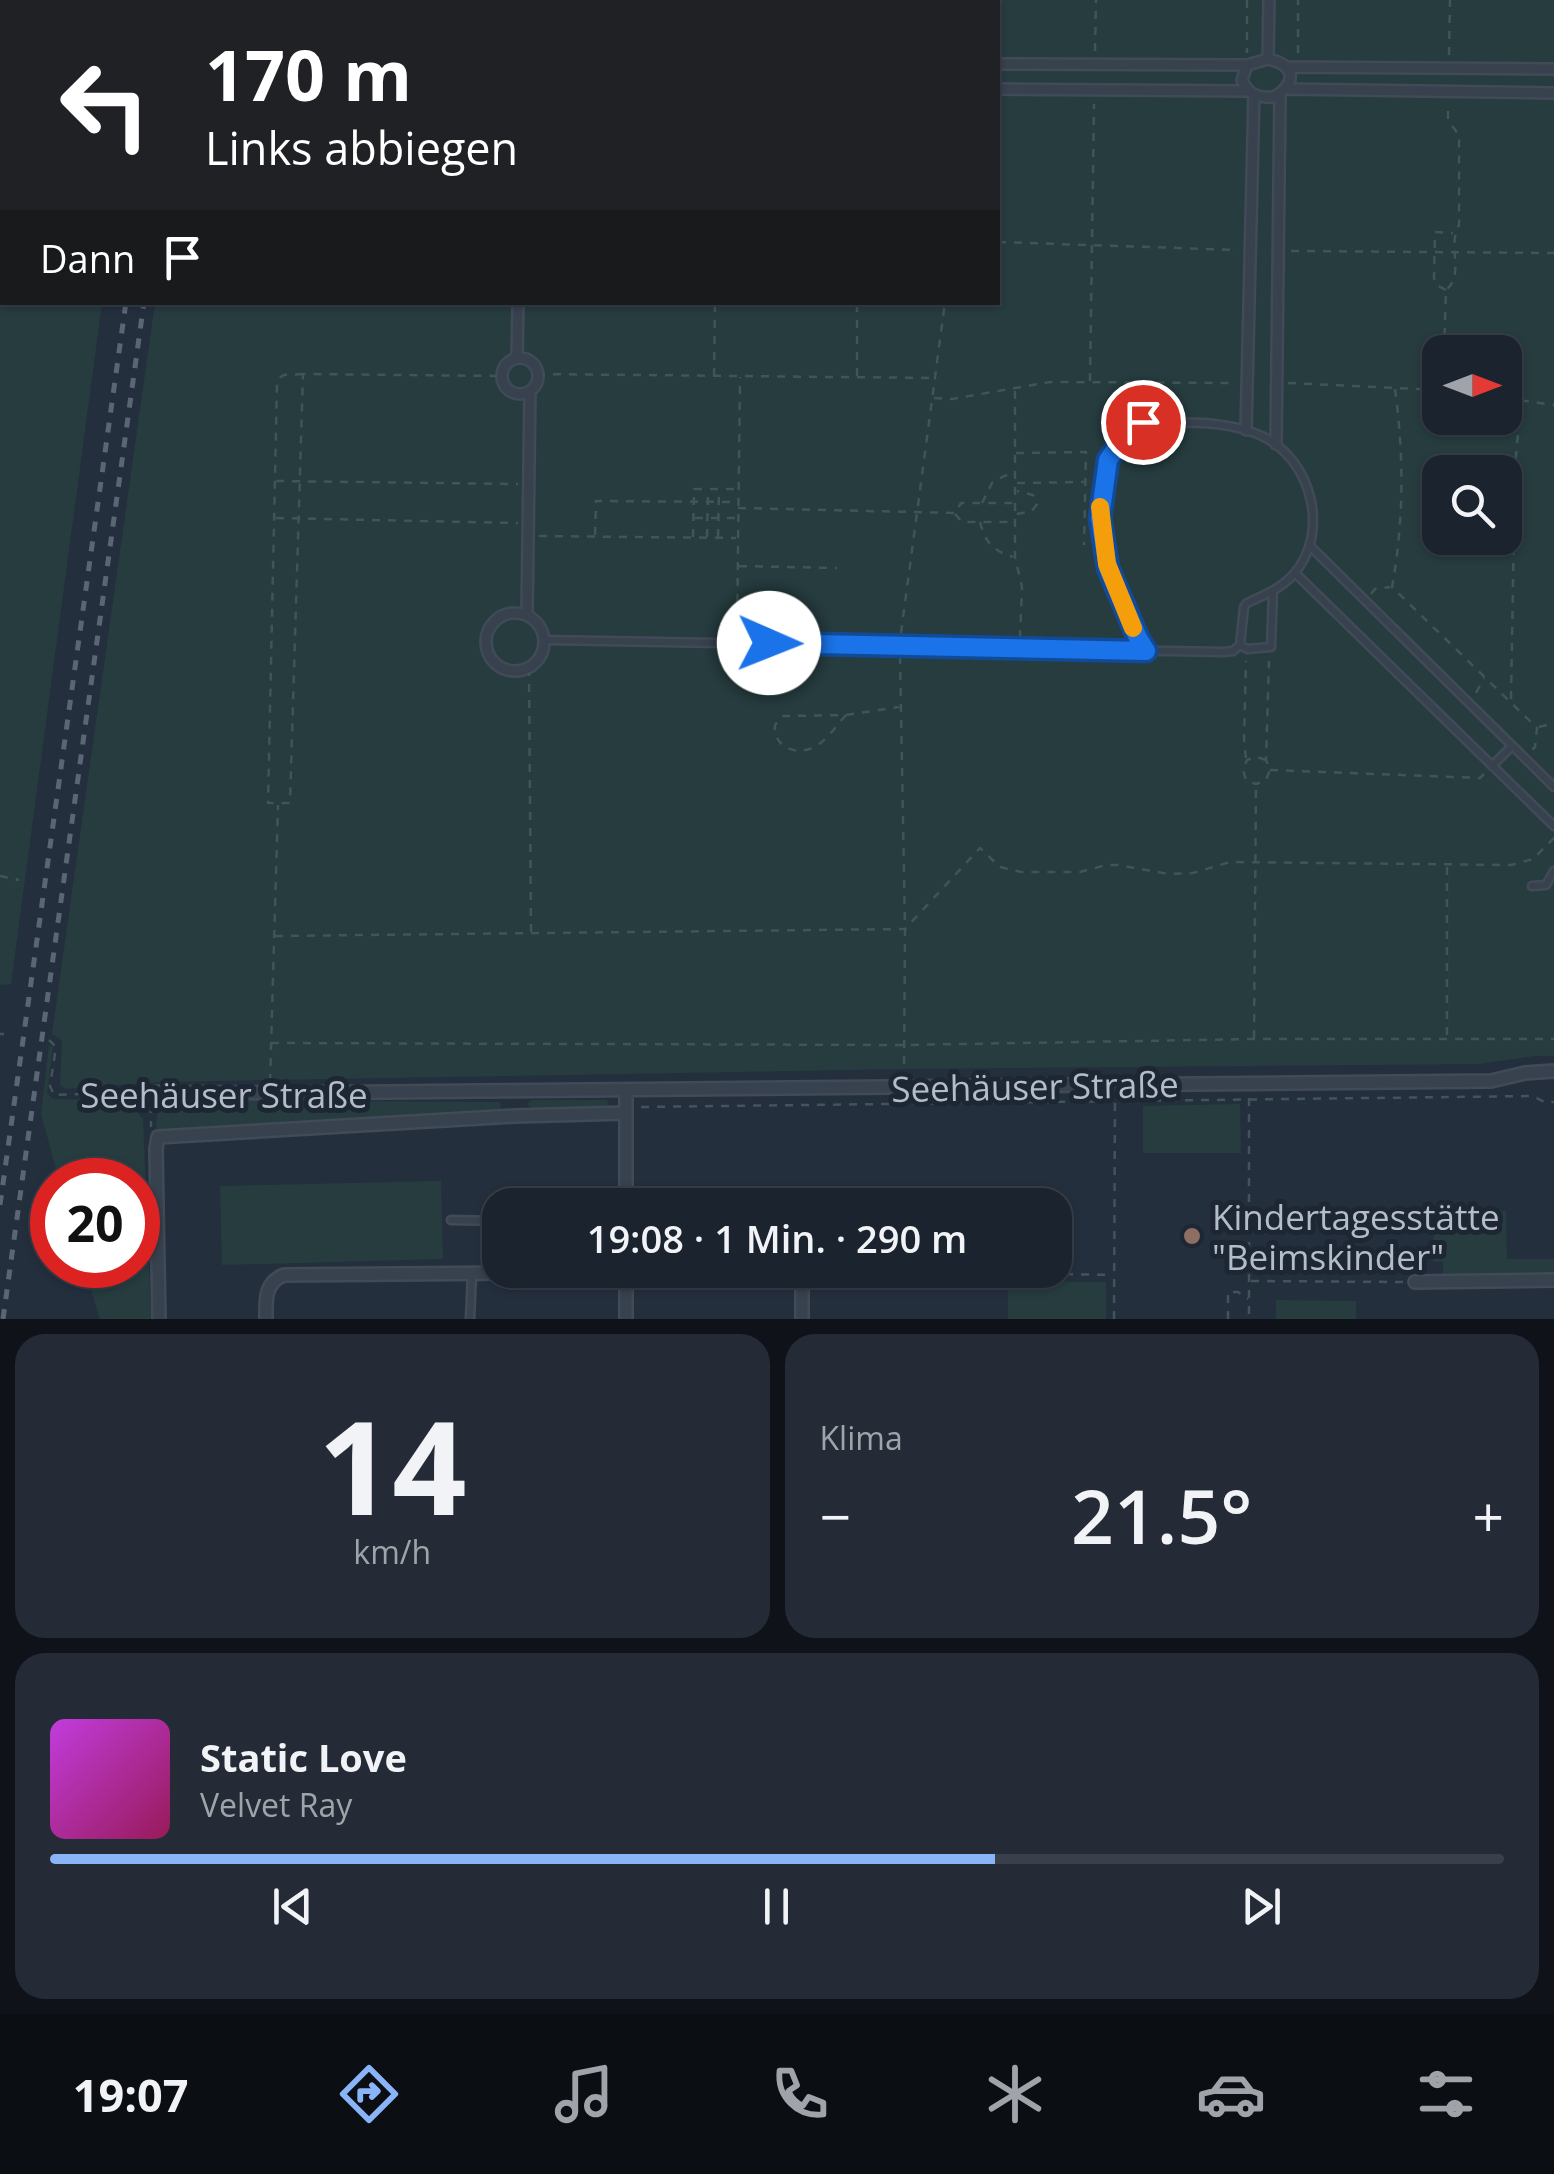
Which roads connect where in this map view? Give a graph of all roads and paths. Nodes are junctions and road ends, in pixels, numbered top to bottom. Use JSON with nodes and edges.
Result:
{"nodes":[{"id":1,"x":1096,"y":0,"type":"edge"},
{"id":2,"x":1247,"y":0,"type":"edge"},
{"id":3,"x":1269,"y":0,"type":"edge"},
{"id":4,"x":1298,"y":0,"type":"edge"},
{"id":5,"x":1450,"y":0,"type":"edge"},
{"id":6,"x":1268,"y":59,"type":"junction"},
{"id":7,"x":1000,"y":64,"type":"edge"},
{"id":8,"x":1095,"y":64,"type":"junction"},
{"id":9,"x":1247,"y":65,"type":"junction"},
{"id":10,"x":1292,"y":67,"type":"junction"},
{"id":11,"x":1448,"y":69,"type":"junction"},
{"id":12,"x":1554,"y":69,"type":"edge"},
{"id":13,"x":1000,"y":89,"type":"edge"},
{"id":14,"x":1094,"y":89,"type":"junction"},
{"id":15,"x":1283,"y":92,"type":"junction"},
{"id":16,"x":1251,"y":93,"type":"junction"},
{"id":17,"x":1554,"y":94,"type":"edge"},
{"id":18,"x":1448,"y":120,"type":"dead end"},
{"id":19,"x":1454,"y":233,"type":"junction"},
{"id":20,"x":1000,"y":242,"type":"edge"},
{"id":21,"x":1093,"y":245,"type":"junction"},
{"id":22,"x":1250,"y":251,"type":"junction"},
{"id":23,"x":1278,"y":251,"type":"junction"},
{"id":24,"x":1435,"y":252,"type":"junction"},
{"id":25,"x":1455,"y":253,"type":"junction"},
{"id":26,"x":1554,"y":253,"type":"edge"},
{"id":27,"x":1446,"y":290,"type":"junction"},
{"id":28,"x":518,"y":305,"type":"edge"},
{"id":29,"x":714,"y":305,"type":"edge"},
{"id":30,"x":857,"y":305,"type":"edge"},
{"id":31,"x":944,"y":305,"type":"edge"},
{"id":32,"x":1445,"y":335,"type":"edge"},
{"id":33,"x":517,"y":358,"type":"junction"},
{"id":34,"x":303,"y":374,"type":"junction"},
{"id":35,"x":537,"y":374,"type":"junction"},
{"id":36,"x":502,"y":376,"type":"junction"},
{"id":37,"x":714,"y":376,"type":"junction"},
{"id":38,"x":740,"y":376,"type":"junction"},
{"id":39,"x":856,"y":377,"type":"junction"},
{"id":40,"x":936,"y":378,"type":"junction"},
{"id":41,"x":1090,"y":382,"type":"junction"},
{"id":42,"x":1246,"y":383,"type":"junction"},
{"id":43,"x":1277,"y":383,"type":"junction"},
{"id":44,"x":1015,"y":388,"type":"junction"},
{"id":45,"x":1395,"y":388,"type":"junction"},
{"id":46,"x":1422,"y":389,"type":"edge"},
{"id":47,"x":530,"y":391,"type":"junction"},
{"id":48,"x":933,"y":398,"type":"junction"},
{"id":49,"x":1522,"y":400,"type":"edge"},
{"id":50,"x":1554,"y":405,"type":"edge"},
{"id":51,"x":1246,"y":430,"type":"junction"},
{"id":52,"x":1517,"y":435,"type":"edge"},
{"id":53,"x":1276,"y":444,"type":"junction"},
{"id":54,"x":1015,"y":453,"type":"junction"},
{"id":55,"x":1015,"y":472,"type":"junction"},
{"id":56,"x":275,"y":480,"type":"junction"},
{"id":57,"x":300,"y":480,"type":"junction"},
{"id":58,"x":1015,"y":482,"type":"junction"},
{"id":59,"x":1085,"y":482,"type":"junction"},
{"id":60,"x":530,"y":484,"type":"junction"},
{"id":61,"x":708,"y":489,"type":"junction"},
{"id":62,"x":719,"y":489,"type":"junction"},
{"id":63,"x":738,"y":489,"type":"junction"},
{"id":64,"x":1015,"y":492,"type":"junction"},
{"id":65,"x":694,"y":502,"type":"junction"},
{"id":66,"x":708,"y":502,"type":"junction"},
{"id":67,"x":719,"y":502,"type":"junction"},
{"id":68,"x":982,"y":503,"type":"junction"},
{"id":69,"x":1015,"y":504,"type":"junction"},
{"id":70,"x":738,"y":505,"type":"junction"},
{"id":71,"x":918,"y":512,"type":"junction"},
{"id":72,"x":954,"y":512,"type":"junction"},
{"id":73,"x":1015,"y":514,"type":"junction"},
{"id":74,"x":274,"y":518,"type":"junction"},
{"id":75,"x":299,"y":518,"type":"junction"},
{"id":76,"x":693,"y":518,"type":"junction"},
{"id":77,"x":708,"y":518,"type":"junction"},
{"id":78,"x":719,"y":518,"type":"junction"},
{"id":79,"x":738,"y":518,"type":"junction"},
{"id":80,"x":980,"y":522,"type":"junction"},
{"id":81,"x":1015,"y":522,"type":"junction"},
{"id":82,"x":530,"y":523,"type":"junction"},
{"id":83,"x":530,"y":536,"type":"junction"},
{"id":84,"x":596,"y":537,"type":"junction"},
{"id":85,"x":693,"y":538,"type":"junction"},
{"id":86,"x":708,"y":538,"type":"junction"},
{"id":87,"x":718,"y":538,"type":"junction"},
{"id":88,"x":738,"y":538,"type":"junction"},
{"id":89,"x":1084,"y":546,"type":"dead end"},
{"id":90,"x":1310,"y":546,"type":"junction"},
{"id":91,"x":1015,"y":557,"type":"junction"},
{"id":92,"x":738,"y":566,"type":"junction"},
{"id":93,"x":837,"y":568,"type":"dead end"},
{"id":94,"x":1295,"y":573,"type":"junction"},
{"id":95,"x":1392,"y":587,"type":"junction"},
{"id":96,"x":1273,"y":591,"type":"junction"},
{"id":97,"x":1365,"y":600,"type":"junction"},
{"id":98,"x":527,"y":615,"type":"junction"},
{"id":99,"x":545,"y":640,"type":"junction"},
{"id":100,"x":736,"y":642,"type":"junction"},
{"id":101,"x":900,"y":645,"type":"junction"},
{"id":102,"x":1243,"y":647,"type":"junction"},
{"id":103,"x":1020,"y":648,"type":"junction"},
{"id":104,"x":1269,"y":649,"type":"junction"},
{"id":105,"x":1146,"y":651,"type":"junction"},
{"id":106,"x":528,"y":668,"type":"junction"},
{"id":107,"x":1484,"y":676,"type":"junction"},
{"id":108,"x":1511,"y":702,"type":"junction"},
{"id":109,"x":1470,"y":704,"type":"junction"},
{"id":110,"x":901,"y":707,"type":"junction"},
{"id":111,"x":846,"y":715,"type":"junction"},
{"id":112,"x":1554,"y":724,"type":"edge"},
{"id":113,"x":1537,"y":728,"type":"junction"},
{"id":114,"x":1512,"y":746,"type":"junction"},
{"id":115,"x":1524,"y":758,"type":"junction"},
{"id":116,"x":1247,"y":760,"type":"junction"},
{"id":117,"x":1266,"y":760,"type":"junction"},
{"id":118,"x":1492,"y":766,"type":"junction"},
{"id":119,"x":1270,"y":770,"type":"junction"},
{"id":120,"x":1256,"y":784,"type":"junction"},
{"id":121,"x":1554,"y":786,"type":"edge"},
{"id":122,"x":278,"y":803,"type":"junction"},
{"id":123,"x":1554,"y":826,"type":"edge"},
{"id":124,"x":1554,"y":838,"type":"edge"},
{"id":125,"x":1256,"y":862,"type":"junction"},
{"id":126,"x":1447,"y":865,"type":"junction"},
{"id":127,"x":1554,"y":871,"type":"edge"},
{"id":128,"x":0,"y":876,"type":"edge"},
{"id":129,"x":19,"y":880,"type":"dead end"},
{"id":130,"x":1532,"y":886,"type":"dead end"},
{"id":131,"x":905,"y":929,"type":"junction"},
{"id":132,"x":532,"y":933,"type":"junction"},
{"id":133,"x":274,"y":936,"type":"junction"},
{"id":134,"x":1254,"y":1039,"type":"junction"},
{"id":135,"x":1554,"y":1039,"type":"edge"},
{"id":136,"x":49,"y":1040,"type":"dead end"},
{"id":137,"x":1448,"y":1040,"type":"junction"},
{"id":138,"x":272,"y":1044,"type":"junction"},
{"id":139,"x":904,"y":1045,"type":"junction"},
{"id":140,"x":904,"y":1058,"type":"dead end"},
{"id":141,"x":1554,"y":1071,"type":"edge"},
{"id":142,"x":516,"y":1091,"type":"junction"},
{"id":143,"x":626,"y":1091,"type":"junction"},
{"id":144,"x":151,"y":1092,"type":"junction"},
{"id":145,"x":270,"y":1094,"type":"junction"},
{"id":146,"x":1249,"y":1100,"type":"junction"},
{"id":147,"x":1114,"y":1101,"type":"junction"},
{"id":148,"x":1554,"y":1102,"type":"edge"},
{"id":149,"x":630,"y":1110,"type":"junction"},
{"id":150,"x":515,"y":1116,"type":"junction"},
{"id":151,"x":158,"y":1137,"type":"junction"},
{"id":152,"x":627,"y":1188,"type":"edge"},
{"id":153,"x":451,"y":1220,"type":"dead end"},
{"id":154,"x":482,"y":1221,"type":"edge"},
{"id":155,"x":472,"y":1273,"type":"junction"},
{"id":156,"x":482,"y":1273,"type":"edge"},
{"id":157,"x":1301,"y":1273,"type":"dead end"},
{"id":158,"x":1329,"y":1273,"type":"dead end"},
{"id":159,"x":1359,"y":1273,"type":"dead end"},
{"id":160,"x":1389,"y":1273,"type":"dead end"},
{"id":161,"x":1072,"y":1274,"type":"edge"},
{"id":162,"x":1114,"y":1275,"type":"junction"},
{"id":163,"x":1554,"y":1280,"type":"edge"},
{"id":164,"x":1249,"y":1281,"type":"junction"},
{"id":165,"x":1301,"y":1281,"type":"junction"},
{"id":166,"x":1329,"y":1281,"type":"junction"},
{"id":167,"x":1359,"y":1282,"type":"junction"},
{"id":168,"x":1389,"y":1282,"type":"junction"},
{"id":169,"x":1415,"y":1282,"type":"joint"},
{"id":170,"x":626,"y":1288,"type":"edge"},
{"id":171,"x":802,"y":1288,"type":"edge"},
{"id":172,"x":1249,"y":1300,"type":"junction"},
{"id":173,"x":159,"y":1319,"type":"edge"},
{"id":174,"x":266,"y":1319,"type":"edge"},
{"id":175,"x":470,"y":1319,"type":"edge"},
{"id":176,"x":626,"y":1319,"type":"edge"},
{"id":177,"x":802,"y":1319,"type":"edge"},
{"id":178,"x":1114,"y":1319,"type":"edge"},
{"id":179,"x":1228,"y":1319,"type":"edge"},
{"id":180,"x":1249,"y":1319,"type":"edge"}],
"edges":[{"from":1,"to":8,"type":"path"},
{"from":2,"to":9,"type":"path"},
{"from":3,"to":6,"type":"street"},
{"from":4,"to":10,"type":"path"},
{"from":5,"to":11,"type":"path"},
{"from":6,"to":9,"type":"street"},
{"from":6,"to":10,"type":"street"},
{"from":7,"to":8,"type":"street"},
{"from":8,"to":9,"type":"street"},
{"from":9,"to":16,"type":"street"},
{"from":10,"to":11,"type":"street"},
{"from":10,"to":15,"type":"street"},
{"from":11,"to":12,"type":"street"},
{"from":13,"to":14,"type":"street"},
{"from":14,"to":16,"type":"street"},
{"from":14,"to":21,"type":"path"},
{"from":15,"to":16,"type":"street"},
{"from":15,"to":17,"type":"street"},
{"from":15,"to":23,"type":"street"},
{"from":16,"to":22,"type":"street"},
{"from":18,"to":19,"type":"path"},
{"from":19,"to":24,"type":"path"},
{"from":19,"to":25,"type":"path"},
{"from":20,"to":21,"type":"path"},
{"from":21,"to":22,"type":"path"},
{"from":21,"to":41,"type":"path"},
{"from":22,"to":42,"type":"street"},
{"from":23,"to":24,"type":"path"},
{"from":23,"to":43,"type":"street"},
{"from":24,"to":25,"type":"path"},
{"from":24,"to":27,"type":"path"},
{"from":25,"to":26,"type":"path"},
{"from":25,"to":27,"type":"path"},
{"from":27,"to":32,"type":"path"},
{"from":28,"to":33,"type":"street"},
{"from":29,"to":37,"type":"path"},
{"from":30,"to":39,"type":"path"},
{"from":31,"to":40,"type":"path"},
{"from":33,"to":35,"type":"street"},
{"from":33,"to":36,"type":"street"},
{"from":34,"to":36,"type":"path"},
{"from":34,"to":56,"type":"path"},
{"from":34,"to":57,"type":"path"},
{"from":35,"to":37,"type":"path"},
{"from":35,"to":47,"type":"street"},
{"from":36,"to":47,"type":"street"},
{"from":37,"to":38,"type":"path"},
{"from":38,"to":39,"type":"path"},
{"from":38,"to":63,"type":"path"},
{"from":39,"to":40,"type":"path"},
{"from":40,"to":48,"type":"path"},
{"from":41,"to":42,"type":"path"},
{"from":41,"to":44,"type":"path"},
{"from":42,"to":51,"type":"street"},
{"from":43,"to":45,"type":"path"},
{"from":43,"to":53,"type":"street"},
{"from":44,"to":48,"type":"path"},
{"from":44,"to":54,"type":"path"},
{"from":45,"to":46,"type":"path"},
{"from":45,"to":95,"type":"path"},
{"from":47,"to":60,"type":"street"},
{"from":48,"to":71,"type":"path"},
{"from":49,"to":50,"type":"path"},
{"from":51,"to":53,"type":"lane"},
{"from":51,"to":105,"type":"lane"},
{"from":52,"to":108,"type":"path"},
{"from":53,"to":90,"type":"lane"},
{"from":54,"to":55,"type":"path"},
{"from":54,"to":59,"type":"path"},
{"from":55,"to":58,"type":"path"},
{"from":55,"to":68,"type":"path"},
{"from":56,"to":57,"type":"path"},
{"from":56,"to":74,"type":"path"},
{"from":57,"to":60,"type":"path"},
{"from":57,"to":75,"type":"path"},
{"from":58,"to":59,"type":"path"},
{"from":58,"to":64,"type":"path"},
{"from":59,"to":89,"type":"path"},
{"from":60,"to":82,"type":"street"},
{"from":61,"to":62,"type":"path"},
{"from":61,"to":65,"type":"path"},
{"from":61,"to":66,"type":"path"},
{"from":62,"to":63,"type":"path"},
{"from":62,"to":67,"type":"path"},
{"from":63,"to":70,"type":"path"},
{"from":64,"to":69,"type":"path"},
{"from":64,"to":73,"type":"path"},
{"from":65,"to":66,"type":"path"},
{"from":65,"to":76,"type":"path"},
{"from":65,"to":84,"type":"path"},
{"from":66,"to":67,"type":"path"},
{"from":66,"to":77,"type":"path"},
{"from":67,"to":70,"type":"path"},
{"from":67,"to":78,"type":"path"},
{"from":68,"to":69,"type":"path"},
{"from":68,"to":72,"type":"path"},
{"from":69,"to":73,"type":"path"},
{"from":70,"to":71,"type":"path"},
{"from":70,"to":79,"type":"path"},
{"from":71,"to":72,"type":"path"},
{"from":71,"to":101,"type":"path"},
{"from":72,"to":80,"type":"path"},
{"from":73,"to":81,"type":"path"},
{"from":74,"to":75,"type":"path"},
{"from":74,"to":122,"type":"path"},
{"from":75,"to":82,"type":"path"},
{"from":75,"to":122,"type":"path"},
{"from":76,"to":77,"type":"path"},
{"from":76,"to":85,"type":"path"},
{"from":77,"to":78,"type":"path"},
{"from":77,"to":86,"type":"path"},
{"from":78,"to":79,"type":"path"},
{"from":78,"to":87,"type":"path"},
{"from":79,"to":88,"type":"path"},
{"from":80,"to":81,"type":"path"},
{"from":80,"to":91,"type":"path"},
{"from":81,"to":91,"type":"path"},
{"from":82,"to":83,"type":"street"},
{"from":83,"to":84,"type":"path"},
{"from":83,"to":98,"type":"street"},
{"from":84,"to":85,"type":"path"},
{"from":85,"to":86,"type":"path"},
{"from":86,"to":87,"type":"path"},
{"from":87,"to":88,"type":"path"},
{"from":88,"to":92,"type":"path"},
{"from":90,"to":94,"type":"lane"},
{"from":90,"to":97,"type":"lane"},
{"from":91,"to":103,"type":"path"},
{"from":92,"to":93,"type":"path"},
{"from":92,"to":100,"type":"path"},
{"from":94,"to":96,"type":"lane"},
{"from":94,"to":118,"type":"lane"},
{"from":95,"to":97,"type":"path"},
{"from":95,"to":107,"type":"path"},
{"from":96,"to":102,"type":"lane"},
{"from":96,"to":104,"type":"lane"},
{"from":97,"to":109,"type":"lane"},
{"from":98,"to":99,"type":"street"},
{"from":98,"to":106,"type":"street"},
{"from":99,"to":100,"type":"lane"},
{"from":99,"to":106,"type":"street"},
{"from":100,"to":101,"type":"lane"},
{"from":101,"to":103,"type":"lane"},
{"from":101,"to":110,"type":"path"},
{"from":102,"to":104,"type":"lane"},
{"from":102,"to":105,"type":"lane"},
{"from":102,"to":116,"type":"path"},
{"from":103,"to":105,"type":"lane"},
{"from":104,"to":117,"type":"path"},
{"from":106,"to":132,"type":"path"},
{"from":107,"to":108,"type":"path"},
{"from":107,"to":109,"type":"path"},
{"from":108,"to":113,"type":"path"},
{"from":109,"to":114,"type":"lane"},
{"from":110,"to":111,"type":"path"},
{"from":110,"to":131,"type":"path"},
{"from":111,"to":111,"type":"path"},
{"from":112,"to":113,"type":"path"},
{"from":113,"to":115,"type":"path"},
{"from":114,"to":115,"type":"lane"},
{"from":114,"to":118,"type":"lane"},
{"from":115,"to":121,"type":"lane"},
{"from":116,"to":117,"type":"path"},
{"from":116,"to":120,"type":"path"},
{"from":117,"to":119,"type":"path"},
{"from":118,"to":119,"type":"path"},
{"from":118,"to":123,"type":"lane"},
{"from":119,"to":120,"type":"path"},
{"from":120,"to":125,"type":"path"},
{"from":122,"to":133,"type":"path"},
{"from":124,"to":126,"type":"path"},
{"from":125,"to":126,"type":"path"},
{"from":125,"to":131,"type":"path"},
{"from":125,"to":134,"type":"path"},
{"from":126,"to":137,"type":"path"},
{"from":127,"to":130,"type":"lane"},
{"from":128,"to":129,"type":"path"},
{"from":131,"to":132,"type":"path"},
{"from":131,"to":139,"type":"path"},
{"from":132,"to":133,"type":"path"},
{"from":133,"to":138,"type":"path"},
{"from":134,"to":137,"type":"path"},
{"from":134,"to":139,"type":"path"},
{"from":135,"to":137,"type":"path"},
{"from":136,"to":144,"type":"path","name":"Seehäuser Straße"},
{"from":138,"to":139,"type":"path"},
{"from":138,"to":145,"type":"path"},
{"from":139,"to":140,"type":"path"},
{"from":141,"to":143,"type":"street","name":"Seehäuser Straße"},
{"from":142,"to":143,"type":"street","name":"Seehäuser Straße"},
{"from":142,"to":145,"type":"street","name":"Seehäuser Straße"},
{"from":142,"to":150,"type":"street"},
{"from":143,"to":149,"type":"street"},
{"from":144,"to":145,"type":"street","name":"Seehäuser Straße"},
{"from":144,"to":151,"type":"path"},
{"from":146,"to":147,"type":"path","name":"Seehäuser Straße"},
{"from":146,"to":148,"type":"path","name":"Seehäuser Straße"},
{"from":146,"to":164,"type":"path"},
{"from":147,"to":149,"type":"path","name":"Seehäuser Straße"},
{"from":147,"to":162,"type":"path"},
{"from":149,"to":150,"type":"street","name":"Seehäuser Straße"},
{"from":149,"to":152,"type":"street"},
{"from":150,"to":151,"type":"street","name":"Seehäuser Straße"},
{"from":151,"to":173,"type":"street"},
{"from":153,"to":154,"type":"lane"},
{"from":155,"to":156,"type":"street"},
{"from":155,"to":174,"type":"street"},
{"from":155,"to":175,"type":"lane"},
{"from":157,"to":165,"type":"path"},
{"from":158,"to":166,"type":"path"},
{"from":159,"to":167,"type":"path"},
{"from":160,"to":168,"type":"path"},
{"from":161,"to":162,"type":"path"},
{"from":162,"to":178,"type":"path"},
{"from":163,"to":169,"type":"street"},
{"from":164,"to":165,"type":"path"},
{"from":164,"to":172,"type":"path"},
{"from":165,"to":166,"type":"path"},
{"from":166,"to":167,"type":"path"},
{"from":167,"to":168,"type":"path"},
{"from":168,"to":169,"type":"path"},
{"from":170,"to":176,"type":"street"},
{"from":171,"to":177,"type":"street"},
{"from":172,"to":179,"type":"path"},
{"from":172,"to":180,"type":"path"}]}
